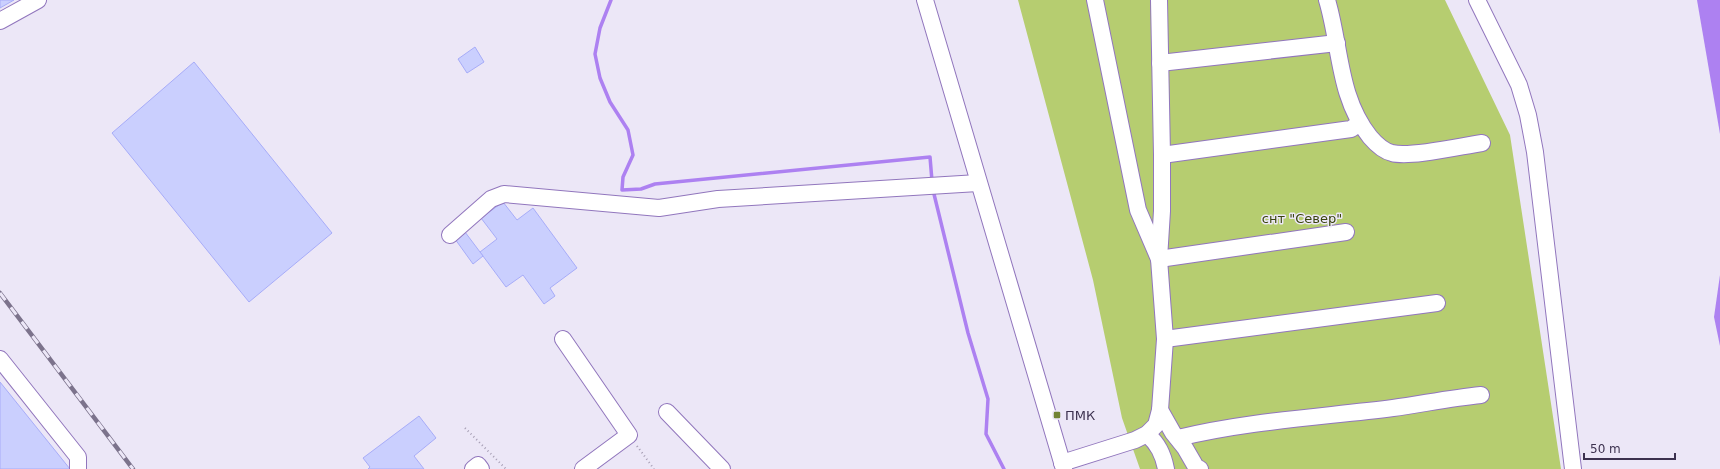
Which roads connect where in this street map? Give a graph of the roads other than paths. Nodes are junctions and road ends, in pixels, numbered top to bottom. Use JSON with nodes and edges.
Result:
{"nodes":[{"id":1,"x":38,"y":0,"type":"edge"},
{"id":2,"x":925,"y":0,"type":"edge"},
{"id":3,"x":1095,"y":0,"type":"edge"},
{"id":4,"x":1159,"y":0,"type":"edge"},
{"id":5,"x":1327,"y":0,"type":"edge"},
{"id":6,"x":1477,"y":0,"type":"edge"},
{"id":7,"x":0,"y":21,"type":"edge"},
{"id":8,"x":1337,"y":43,"type":"junction"},
{"id":9,"x":1160,"y":63,"type":"junction"},
{"id":10,"x":1360,"y":124,"type":"junction"},
{"id":11,"x":1482,"y":143,"type":"dead end"},
{"id":12,"x":1162,"y":155,"type":"junction"},
{"id":13,"x":978,"y":183,"type":"junction"},
{"id":14,"x":1346,"y":232,"type":"dead end"},
{"id":15,"x":450,"y":235,"type":"dead end"},
{"id":16,"x":1158,"y":258,"type":"junction"},
{"id":17,"x":1437,"y":303,"type":"dead end"},
{"id":18,"x":563,"y":339,"type":"dead end"},
{"id":19,"x":1165,"y":339,"type":"junction"},
{"id":20,"x":0,"y":359,"type":"edge"},
{"id":21,"x":1481,"y":395,"type":"dead end"},
{"id":22,"x":1160,"y":410,"type":"junction"},
{"id":23,"x":666,"y":412,"type":"dead end"},
{"id":24,"x":1146,"y":434,"type":"junction"},
{"id":25,"x":1178,"y":438,"type":"junction"},
{"id":26,"x":1063,"y":466,"type":"edge"},
{"id":27,"x":78,"y":469,"type":"edge"},
{"id":28,"x":473,"y":469,"type":"edge"},
{"id":29,"x":481,"y":469,"type":"edge"},
{"id":30,"x":583,"y":469,"type":"edge"},
{"id":31,"x":722,"y":469,"type":"edge"},
{"id":32,"x":1166,"y":469,"type":"edge"},
{"id":33,"x":1200,"y":469,"type":"edge"},
{"id":34,"x":1573,"y":469,"type":"edge"}],
"edges":[{"from":1,"to":7,"type":"street"},
{"from":2,"to":13,"type":"street"},
{"from":3,"to":16,"type":"street"},
{"from":4,"to":9,"type":"street"},
{"from":5,"to":8,"type":"street"},
{"from":6,"to":34,"type":"street"},
{"from":8,"to":9,"type":"street"},
{"from":8,"to":10,"type":"street"},
{"from":9,"to":12,"type":"street"},
{"from":10,"to":11,"type":"street"},
{"from":10,"to":12,"type":"street"},
{"from":12,"to":16,"type":"street"},
{"from":13,"to":15,"type":"street"},
{"from":13,"to":26,"type":"street"},
{"from":14,"to":16,"type":"street"},
{"from":16,"to":19,"type":"street"},
{"from":17,"to":19,"type":"street"},
{"from":18,"to":30,"type":"street"},
{"from":19,"to":22,"type":"street"},
{"from":20,"to":27,"type":"street"},
{"from":21,"to":25,"type":"street"},
{"from":22,"to":24,"type":"street"},
{"from":22,"to":25,"type":"street"},
{"from":23,"to":31,"type":"street"},
{"from":24,"to":26,"type":"street"},
{"from":24,"to":32,"type":"street"},
{"from":25,"to":33,"type":"street"},
{"from":28,"to":29,"type":"street"}]}
